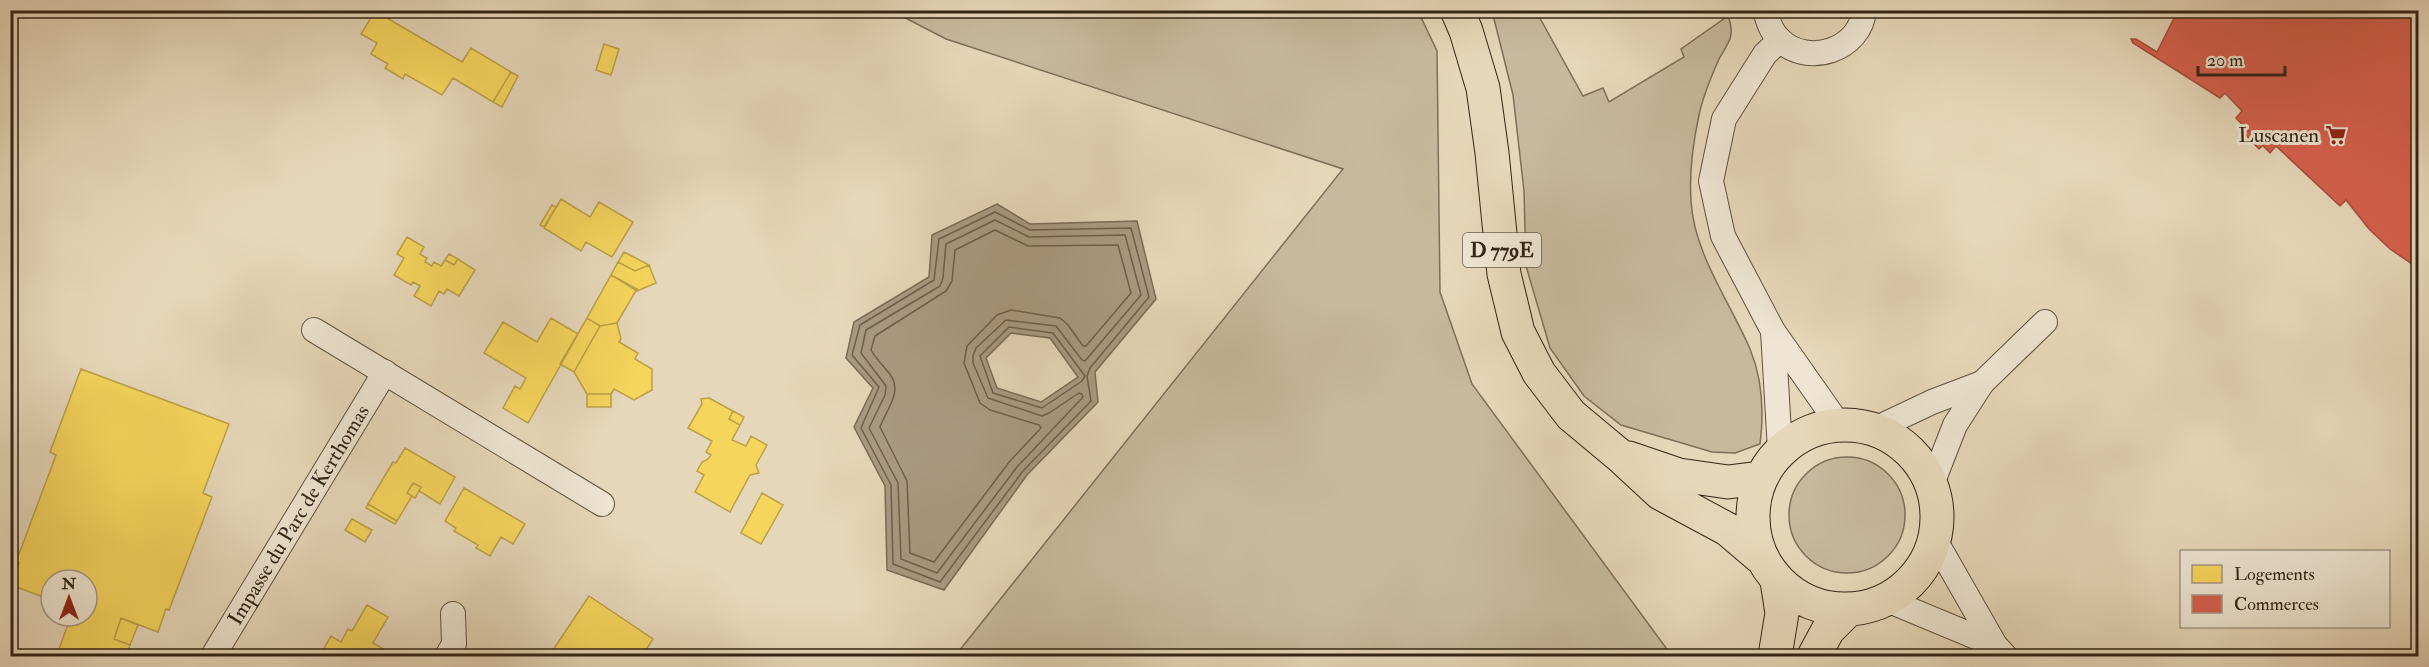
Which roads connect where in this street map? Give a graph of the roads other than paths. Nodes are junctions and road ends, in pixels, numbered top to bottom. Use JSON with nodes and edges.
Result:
{"nodes":[{"id":1,"x":1457,"y":10,"type":"edge"},
{"id":2,"x":1765,"y":10,"type":"edge"},
{"id":3,"x":1864,"y":10,"type":"edge"},
{"id":4,"x":1780,"y":40,"type":"junction"},
{"id":5,"x":2045,"y":322,"type":"dead end"},
{"id":6,"x":314,"y":330,"type":"dead end"},
{"id":7,"x":1773,"y":331,"type":"junction"},
{"id":8,"x":385,"y":372,"type":"junction"},
{"id":9,"x":1982,"y":383,"type":"junction"},
{"id":10,"x":1839,"y":425,"type":"junction"},
{"id":11,"x":1875,"y":429,"type":"junction"},
{"id":12,"x":1780,"y":450,"type":"junction"},
{"id":13,"x":1619,"y":454,"type":"junction"},
{"id":14,"x":1760,"y":478,"type":"junction"},
{"id":15,"x":1932,"y":483,"type":"junction"},
{"id":16,"x":602,"y":504,"type":"dead end"},
{"id":17,"x":1935,"y":540,"type":"junction"},
{"id":18,"x":1769,"y":569,"type":"junction"},
{"id":19,"x":1887,"y":600,"type":"junction"},
{"id":20,"x":1848,"y":610,"type":"junction"},
{"id":21,"x":453,"y":614,"type":"dead end"},
{"id":22,"x":2000,"y":651,"type":"edge"},
{"id":23,"x":213,"y":657,"type":"edge"},
{"id":24,"x":447,"y":657,"type":"edge"},
{"id":25,"x":1775,"y":657,"type":"edge"},
{"id":26,"x":1814,"y":657,"type":"edge"}],
"edges":[{"from":1,"to":13,"type":"main road","number":"D 779E"},
{"from":2,"to":4,"type":"street"},
{"from":3,"to":4,"type":"street"},
{"from":4,"to":7,"type":"street"},
{"from":5,"to":9,"type":"street"},
{"from":6,"to":8,"type":"street"},
{"from":7,"to":10,"type":"street"},
{"from":7,"to":12,"type":"street"},
{"from":8,"to":16,"type":"street"},
{"from":8,"to":23,"type":"street","name":"Impasse du Parc de Kerthomas"},
{"from":9,"to":11,"type":"street"},
{"from":9,"to":15,"type":"street"},
{"from":10,"to":11,"type":"main road"},
{"from":10,"to":12,"type":"main road"},
{"from":11,"to":15,"type":"main road"},
{"from":12,"to":14,"type":"main road"},
{"from":13,"to":14,"type":"main road","number":"D 779E"},
{"from":13,"to":18,"type":"main road","number":"D 779E"},
{"from":14,"to":18,"type":"main road"},
{"from":15,"to":17,"type":"main road"},
{"from":17,"to":19,"type":"main road"},
{"from":17,"to":22,"type":"street"},
{"from":18,"to":20,"type":"main road"},
{"from":18,"to":25,"type":"main road"},
{"from":19,"to":20,"type":"main road"},
{"from":19,"to":22,"type":"street"},
{"from":20,"to":26,"type":"main road"},
{"from":21,"to":24,"type":"street"}]}
